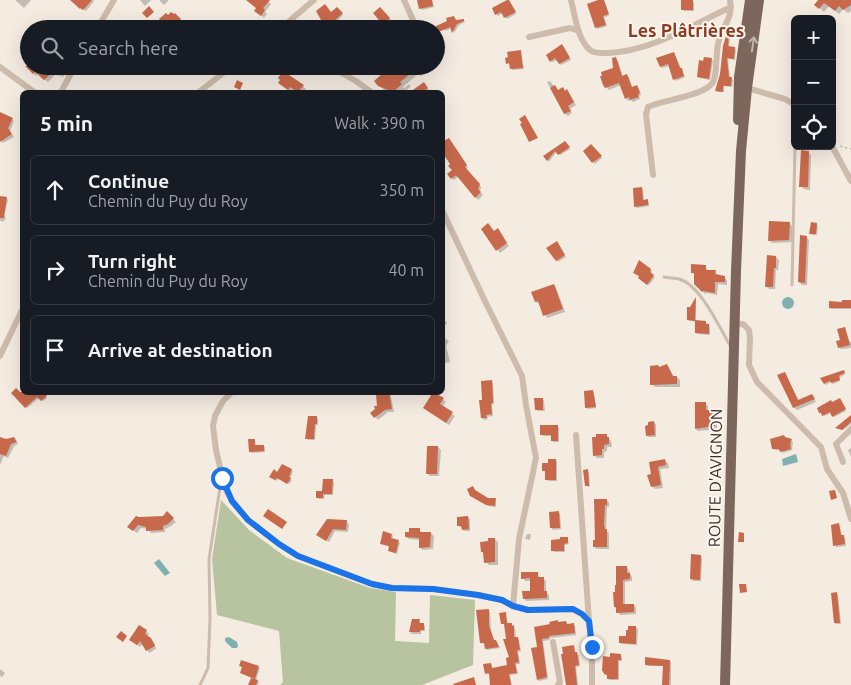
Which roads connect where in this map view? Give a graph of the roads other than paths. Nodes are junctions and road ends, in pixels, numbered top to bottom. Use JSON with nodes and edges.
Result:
{"nodes":[{"id":1,"x":114,"y":0,"type":"edge"},
{"id":2,"x":314,"y":0,"type":"edge"},
{"id":3,"x":404,"y":0,"type":"edge"},
{"id":4,"x":571,"y":0,"type":"edge"},
{"id":5,"x":730,"y":0,"type":"edge"},
{"id":6,"x":750,"y":0,"type":"edge"},
{"id":7,"x":759,"y":0,"type":"edge"},
{"id":8,"x":731,"y":8,"type":"junction"},
{"id":9,"x":102,"y":20,"type":"edge"},
{"id":10,"x":291,"y":20,"type":"edge"},
{"id":11,"x":413,"y":20,"type":"edge"},
{"id":12,"x":579,"y":31,"type":"junction"},
{"id":13,"x":529,"y":37,"type":"dead end"},
{"id":14,"x":0,"y":67,"type":"edge"},
{"id":15,"x":70,"y":75,"type":"edge"},
{"id":16,"x":221,"y":75,"type":"edge"},
{"id":17,"x":345,"y":75,"type":"edge"},
{"id":18,"x":739,"y":77,"type":"junction"},
{"id":19,"x":409,"y":86,"type":"dead end"},
{"id":20,"x":747,"y":88,"type":"junction"},
{"id":21,"x":31,"y":90,"type":"edge"},
{"id":22,"x":62,"y":90,"type":"edge"},
{"id":23,"x":202,"y":90,"type":"edge"},
{"id":24,"x":369,"y":90,"type":"edge"},
{"id":25,"x":404,"y":90,"type":"edge"},
{"id":26,"x":791,"y":103,"type":"edge"},
{"id":27,"x":796,"y":150,"type":"edge"},
{"id":28,"x":835,"y":150,"type":"edge"},
{"id":29,"x":653,"y":175,"type":"dead end"},
{"id":30,"x":851,"y":181,"type":"edge"},
{"id":31,"x":445,"y":216,"type":"edge"},
{"id":32,"x":736,"y":271,"type":"junction"},
{"id":33,"x":664,"y":277,"type":"dead end"},
{"id":34,"x":792,"y":285,"type":"dead end"},
{"id":35,"x":20,"y":314,"type":"edge"},
{"id":36,"x":735,"y":324,"type":"junction"},
{"id":37,"x":734,"y":352,"type":"junction"},
{"id":38,"x":0,"y":356,"type":"edge"},
{"id":39,"x":229,"y":395,"type":"edge"},
{"id":40,"x":851,"y":429,"type":"edge"},
{"id":41,"x":576,"y":435,"type":"dead end"},
{"id":42,"x":843,"y":462,"type":"dead end"},
{"id":43,"x":222,"y":478,"type":"junction"},
{"id":44,"x":851,"y":518,"type":"edge"},
{"id":45,"x":513,"y":606,"type":"junction"},
{"id":46,"x":589,"y":621,"type":"junction"},
{"id":47,"x":552,"y":642,"type":"dead end"},
{"id":48,"x":200,"y":685,"type":"edge"},
{"id":49,"x":558,"y":685,"type":"edge"},
{"id":50,"x":592,"y":685,"type":"edge"},
{"id":51,"x":725,"y":685,"type":"edge"}],
"edges":[{"from":1,"to":9,"type":"street"},
{"from":2,"to":10,"type":"street"},
{"from":3,"to":11,"type":"street"},
{"from":4,"to":12,"type":"street"},
{"from":5,"to":8,"type":"street"},
{"from":6,"to":18,"type":"main road","name":"ROUTE D'AVIGNON"},
{"from":20,"to":7,"type":"main road","name":"ROUTE D'AVIGNON","one_way":true},
{"from":8,"to":12,"type":"street"},
{"from":8,"to":29,"type":"street"},
{"from":12,"to":13,"type":"street"},
{"from":14,"to":21,"type":"street"},
{"from":15,"to":22,"type":"street"},
{"from":16,"to":23,"type":"street"},
{"from":17,"to":24,"type":"street"},
{"from":18,"to":20,"type":"street"},
{"from":18,"to":32,"type":"main road","name":"ROUTE D'AVIGNON"},
{"from":19,"to":25,"type":"lane"},
{"from":20,"to":26,"type":"street"},
{"from":20,"to":32,"type":"main road","name":"ROUTE D'AVIGNON"},
{"from":27,"to":34,"type":"lane"},
{"from":28,"to":30,"type":"street"},
{"from":31,"to":45,"type":"street"},
{"from":32,"to":36,"type":"main road","name":"ROUTE D'AVIGNON"},
{"from":33,"to":37,"type":"lane"},
{"from":35,"to":38,"type":"street"},
{"from":36,"to":37,"type":"main road","name":"ROUTE D'AVIGNON"},
{"from":36,"to":44,"type":"street"},
{"from":37,"to":51,"type":"main road","name":"ROUTE D'AVIGNON"},
{"from":39,"to":43,"type":"street"},
{"from":40,"to":42,"type":"street"},
{"from":41,"to":46,"type":"street"},
{"from":43,"to":45,"type":"street"},
{"from":43,"to":48,"type":"lane"},
{"from":45,"to":46,"type":"street"},
{"from":46,"to":50,"type":"street"},
{"from":47,"to":49,"type":"street"}]}
